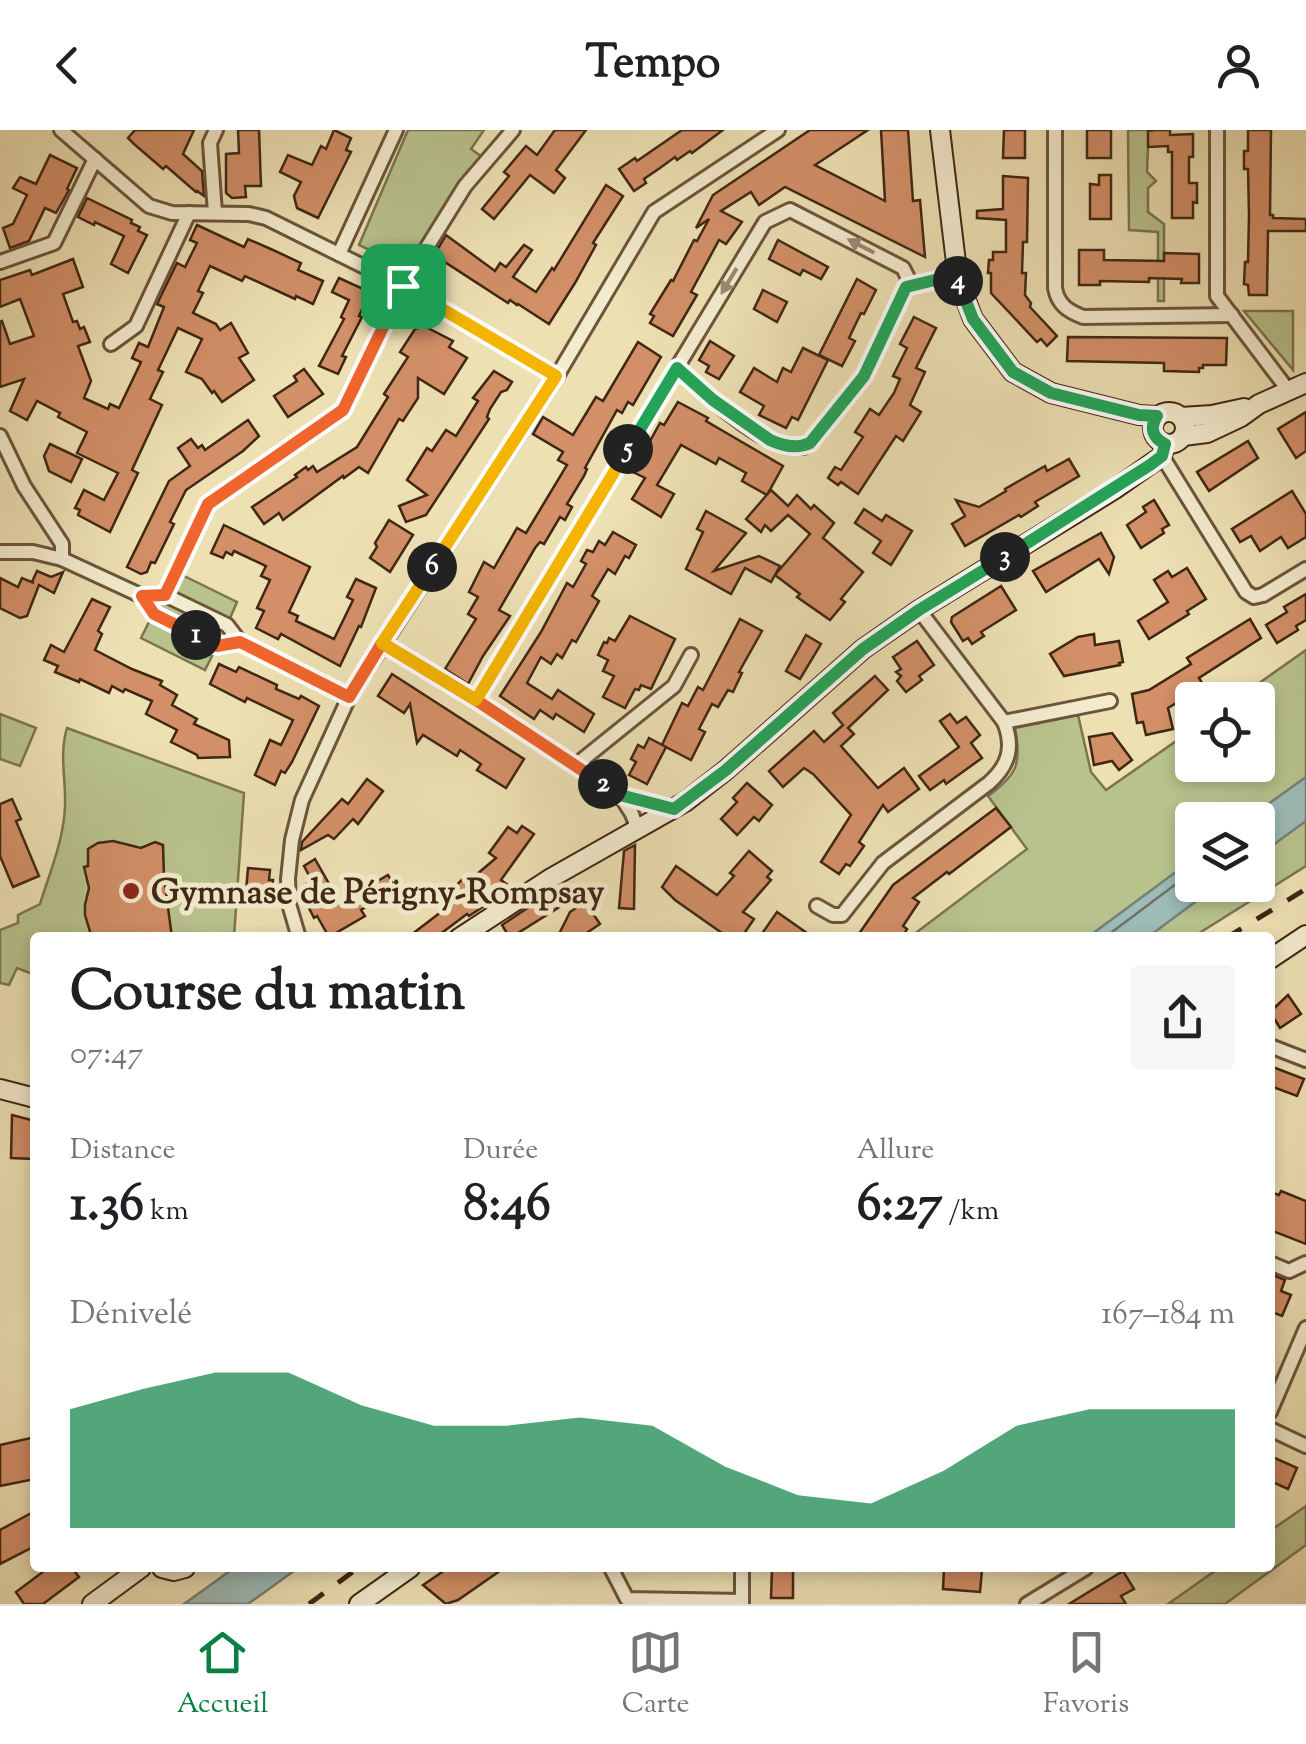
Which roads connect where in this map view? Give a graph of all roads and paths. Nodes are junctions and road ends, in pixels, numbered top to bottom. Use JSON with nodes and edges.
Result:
{"nodes":[{"id":1,"x":62,"y":130,"type":"edge"},
{"id":2,"x":216,"y":130,"type":"edge"},
{"id":3,"x":396,"y":130,"type":"edge"},
{"id":4,"x":513,"y":130,"type":"edge"},
{"id":5,"x":940,"y":130,"type":"edge"},
{"id":6,"x":1055,"y":130,"type":"edge"},
{"id":7,"x":1217,"y":130,"type":"edge"},
{"id":8,"x":772,"y":132,"type":"edge"},
{"id":9,"x":95,"y":159,"type":"junction"},
{"id":10,"x":189,"y":213,"type":"junction"},
{"id":11,"x":215,"y":213,"type":"junction"},
{"id":12,"x":339,"y":254,"type":"junction"},
{"id":13,"x":0,"y":262,"type":"edge"},
{"id":14,"x":903,"y":268,"type":"junction"},
{"id":15,"x":958,"y":279,"type":"junction"},
{"id":16,"x":935,"y":280,"type":"junction"},
{"id":17,"x":403,"y":286,"type":"junction"},
{"id":18,"x":906,"y":287,"type":"junction"},
{"id":19,"x":1232,"y":316,"type":"junction"},
{"id":20,"x":111,"y":344,"type":"dead end"},
{"id":21,"x":677,"y":368,"type":"junction"},
{"id":22,"x":556,"y":376,"type":"junction"},
{"id":23,"x":1306,"y":383,"type":"edge"},
{"id":24,"x":1288,"y":390,"type":"junction"},
{"id":25,"x":1157,"y":416,"type":"junction"},
{"id":26,"x":1182,"y":426,"type":"junction"},
{"id":27,"x":0,"y":436,"type":"edge"},
{"id":28,"x":1164,"y":450,"type":"junction"},
{"id":29,"x":0,"y":552,"type":"edge"},
{"id":30,"x":62,"y":559,"type":"junction"},
{"id":31,"x":1306,"y":569,"type":"edge"},
{"id":32,"x":165,"y":595,"type":"junction"},
{"id":33,"x":142,"y":596,"type":"junction"},
{"id":34,"x":919,"y":610,"type":"junction"},
{"id":35,"x":240,"y":642,"type":"junction"},
{"id":36,"x":382,"y":643,"type":"junction"},
{"id":37,"x":691,"y":655,"type":"dead end"},
{"id":38,"x":349,"y":697,"type":"junction"},
{"id":39,"x":476,"y":700,"type":"junction"},
{"id":40,"x":1110,"y":701,"type":"dead end"},
{"id":41,"x":1004,"y":722,"type":"junction"},
{"id":42,"x":576,"y":765,"type":"junction"},
{"id":43,"x":620,"y":795,"type":"junction"},
{"id":44,"x":674,"y":809,"type":"junction"},
{"id":45,"x":638,"y":830,"type":"junction"},
{"id":46,"x":817,"y":906,"type":"dead end"},
{"id":47,"x":297,"y":932,"type":"edge"},
{"id":48,"x":468,"y":932,"type":"edge"},
{"id":49,"x":1306,"y":935,"type":"edge"},
{"id":50,"x":1275,"y":956,"type":"edge"},
{"id":51,"x":1275,"y":1048,"type":"edge"},
{"id":52,"x":1306,"y":1060,"type":"edge"},
{"id":53,"x":0,"y":1089,"type":"edge"},
{"id":54,"x":30,"y":1097,"type":"edge"},
{"id":55,"x":1306,"y":1264,"type":"edge"},
{"id":56,"x":1275,"y":1265,"type":"edge"},
{"id":57,"x":1306,"y":1328,"type":"edge"},
{"id":58,"x":1275,"y":1400,"type":"edge"},
{"id":59,"x":1275,"y":1432,"type":"edge"},
{"id":60,"x":1306,"y":1446,"type":"edge"},
{"id":61,"x":136,"y":1572,"type":"edge"},
{"id":62,"x":404,"y":1572,"type":"edge"},
{"id":63,"x":613,"y":1572,"type":"edge"},
{"id":64,"x":742,"y":1572,"type":"edge"},
{"id":65,"x":1079,"y":1572,"type":"edge"},
{"id":66,"x":742,"y":1603,"type":"edge"},
{"id":67,"x":92,"y":1604,"type":"edge"},
{"id":68,"x":360,"y":1604,"type":"edge"},
{"id":69,"x":1026,"y":1604,"type":"edge"}],
"edges":[{"from":1,"to":9,"type":"street"},
{"from":2,"to":11,"type":"street"},
{"from":3,"to":12,"type":"street"},
{"from":4,"to":17,"type":"street"},
{"from":5,"to":15,"type":"street"},
{"from":6,"to":19,"type":"street"},
{"from":7,"to":19,"type":"street"},
{"from":8,"to":22,"type":"street"},
{"from":9,"to":10,"type":"street"},
{"from":9,"to":13,"type":"street"},
{"from":10,"to":11,"type":"street"},
{"from":10,"to":20,"type":"street"},
{"from":11,"to":12,"type":"street"},
{"from":12,"to":17,"type":"street"},
{"from":14,"to":16,"type":"street"},
{"from":14,"to":18,"type":"street"},
{"from":14,"to":21,"type":"street","one_way":true},
{"from":15,"to":16,"type":"street"},
{"from":15,"to":25,"type":"street"},
{"from":16,"to":18,"type":"street"},
{"from":17,"to":22,"type":"street"},
{"from":17,"to":32,"type":"street"},
{"from":18,"to":21,"type":"street"},
{"from":19,"to":24,"type":"street"},
{"from":21,"to":39,"type":"street"},
{"from":22,"to":36,"type":"street"},
{"from":23,"to":24,"type":"street"},
{"from":24,"to":26,"type":"street"},
{"from":25,"to":26,"type":"street"},
{"from":25,"to":28,"type":"street"},
{"from":26,"to":28,"type":"street"},
{"from":27,"to":30,"type":"street"},
{"from":28,"to":31,"type":"street"},
{"from":28,"to":34,"type":"street"},
{"from":29,"to":30,"type":"street"},
{"from":30,"to":33,"type":"street"},
{"from":32,"to":33,"type":"street"},
{"from":32,"to":35,"type":"street"},
{"from":33,"to":35,"type":"street"},
{"from":34,"to":41,"type":"street"},
{"from":34,"to":44,"type":"street"},
{"from":35,"to":38,"type":"street"},
{"from":36,"to":38,"type":"street"},
{"from":36,"to":39,"type":"street"},
{"from":37,"to":42,"type":"street"},
{"from":38,"to":47,"type":"street"},
{"from":39,"to":42,"type":"street"},
{"from":40,"to":41,"type":"street"},
{"from":41,"to":46,"type":"street"},
{"from":42,"to":43,"type":"street"},
{"from":43,"to":44,"type":"street"},
{"from":43,"to":45,"type":"street"},
{"from":44,"to":45,"type":"street"},
{"from":45,"to":48,"type":"street"},
{"from":49,"to":50,"type":"street"},
{"from":51,"to":52,"type":"street"},
{"from":53,"to":54,"type":"street"},
{"from":55,"to":56,"type":"street"},
{"from":57,"to":58,"type":"street"},
{"from":59,"to":60,"type":"street"},
{"from":61,"to":67,"type":"street"},
{"from":62,"to":68,"type":"street"},
{"from":63,"to":66,"type":"street"},
{"from":64,"to":66,"type":"street"},
{"from":65,"to":69,"type":"street"}]}
